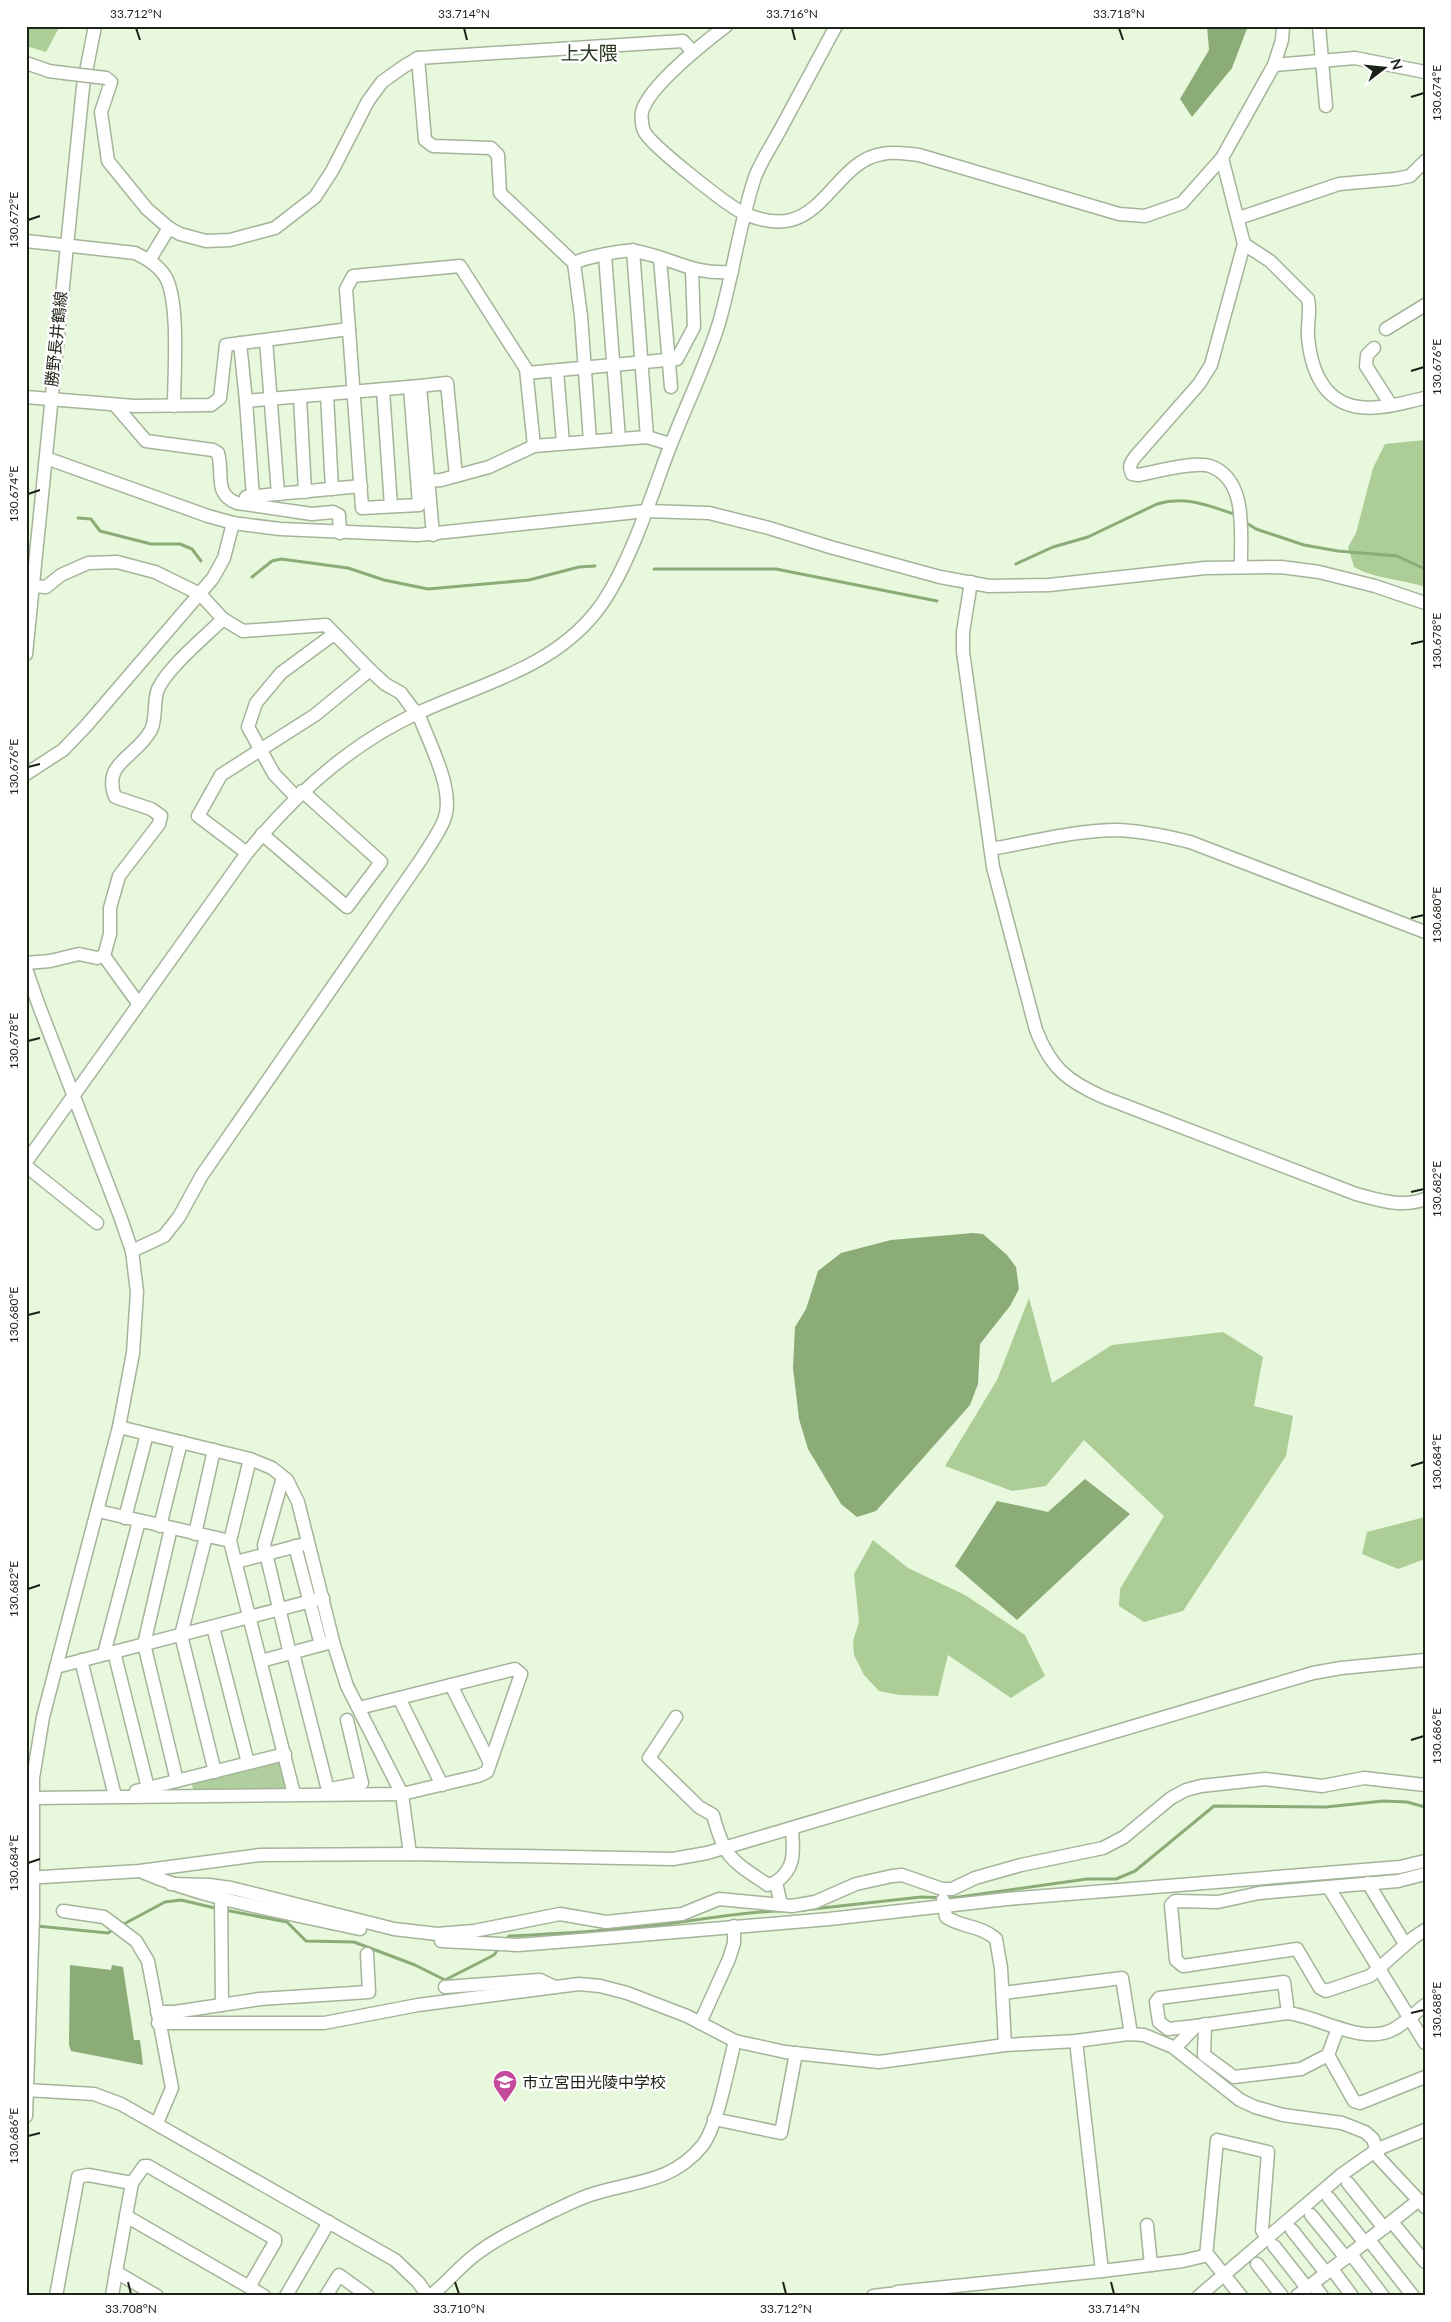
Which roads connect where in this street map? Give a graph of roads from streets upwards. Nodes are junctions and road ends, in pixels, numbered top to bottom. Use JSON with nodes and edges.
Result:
{"nodes":[{"id":1,"x":95,"y":26,"type":"edge"},
{"id":2,"x":726,"y":26,"type":"edge"},
{"id":3,"x":836,"y":26,"type":"edge"},
{"id":4,"x":1283,"y":26,"type":"edge"},
{"id":5,"x":1319,"y":26,"type":"edge"},
{"id":6,"x":692,"y":52,"type":"junction"},
{"id":7,"x":418,"y":58,"type":"junction"},
{"id":8,"x":1322,"y":61,"type":"junction"},
{"id":9,"x":26,"y":63,"type":"edge"},
{"id":10,"x":1274,"y":65,"type":"junction"},
{"id":11,"x":1425,"y":72,"type":"edge"},
{"id":12,"x":1326,"y":106,"type":"dead end"},
{"id":13,"x":1222,"y":158,"type":"junction"},
{"id":14,"x":1425,"y":161,"type":"edge"},
{"id":15,"x":744,"y":213,"type":"junction"},
{"id":16,"x":1239,"y":218,"type":"junction"},
{"id":17,"x":169,"y":228,"type":"junction"},
{"id":18,"x":26,"y":241,"type":"edge"},
{"id":19,"x":1244,"y":244,"type":"junction"},
{"id":20,"x":67,"y":245,"type":"junction"},
{"id":21,"x":633,"y":250,"type":"junction"},
{"id":22,"x":605,"y":255,"type":"junction"},
{"id":23,"x":150,"y":259,"type":"junction"},
{"id":24,"x":660,"y":259,"type":"junction"},
{"id":25,"x":574,"y":263,"type":"junction"},
{"id":26,"x":692,"y":270,"type":"junction"},
{"id":27,"x":732,"y":272,"type":"junction"},
{"id":28,"x":1425,"y":305,"type":"edge"},
{"id":29,"x":350,"y":329,"type":"junction"},
{"id":30,"x":1386,"y":330,"type":"dead end"},
{"id":31,"x":266,"y":340,"type":"junction"},
{"id":32,"x":240,"y":343,"type":"junction"},
{"id":33,"x":1374,"y":348,"type":"dead end"},
{"id":34,"x":668,"y":360,"type":"junction"},
{"id":35,"x":641,"y":362,"type":"junction"},
{"id":36,"x":613,"y":365,"type":"junction"},
{"id":37,"x":585,"y":368,"type":"junction"},
{"id":38,"x":557,"y":370,"type":"junction"},
{"id":39,"x":527,"y":373,"type":"junction"},
{"id":40,"x":415,"y":387,"type":"junction"},
{"id":41,"x":671,"y":387,"type":"dead end"},
{"id":42,"x":383,"y":390,"type":"junction"},
{"id":43,"x":354,"y":393,"type":"junction"},
{"id":44,"x":327,"y":395,"type":"junction"},
{"id":45,"x":26,"y":397,"type":"edge"},
{"id":46,"x":300,"y":397,"type":"junction"},
{"id":47,"x":1425,"y":398,"type":"edge"},
{"id":48,"x":50,"y":399,"type":"junction"},
{"id":49,"x":272,"y":399,"type":"junction"},
{"id":50,"x":246,"y":401,"type":"junction"},
{"id":51,"x":115,"y":405,"type":"junction"},
{"id":52,"x":1391,"y":405,"type":"junction"},
{"id":53,"x":174,"y":406,"type":"junction"},
{"id":54,"x":647,"y":437,"type":"junction"},
{"id":55,"x":619,"y":439,"type":"junction"},
{"id":56,"x":590,"y":441,"type":"junction"},
{"id":57,"x":563,"y":444,"type":"junction"},
{"id":58,"x":670,"y":444,"type":"junction"},
{"id":59,"x":534,"y":446,"type":"junction"},
{"id":60,"x":46,"y":458,"type":"junction"},
{"id":61,"x":456,"y":476,"type":"junction"},
{"id":62,"x":427,"y":481,"type":"junction"},
{"id":63,"x":361,"y":486,"type":"junction"},
{"id":64,"x":332,"y":489,"type":"junction"},
{"id":65,"x":304,"y":492,"type":"junction"},
{"id":66,"x":278,"y":494,"type":"junction"},
{"id":67,"x":253,"y":497,"type":"junction"},
{"id":68,"x":228,"y":499,"type":"junction"},
{"id":69,"x":391,"y":506,"type":"junction"},
{"id":70,"x":646,"y":510,"type":"junction"},
{"id":71,"x":233,"y":523,"type":"junction"},
{"id":72,"x":340,"y":533,"type":"junction"},
{"id":73,"x":433,"y":534,"type":"junction"},
{"id":74,"x":1241,"y":567,"type":"junction"},
{"id":75,"x":970,"y":582,"type":"junction"},
{"id":76,"x":33,"y":586,"type":"junction"},
{"id":77,"x":200,"y":594,"type":"junction"},
{"id":78,"x":1425,"y":603,"type":"edge"},
{"id":79,"x":223,"y":619,"type":"junction"},
{"id":80,"x":334,"y":634,"type":"junction"},
{"id":81,"x":26,"y":654,"type":"edge"},
{"id":82,"x":370,"y":670,"type":"junction"},
{"id":83,"x":418,"y":713,"type":"junction"},
{"id":84,"x":260,"y":751,"type":"junction"},
{"id":85,"x":26,"y":774,"type":"edge"},
{"id":86,"x":299,"y":794,"type":"junction"},
{"id":87,"x":262,"y":834,"type":"junction"},
{"id":88,"x":991,"y":849,"type":"junction"},
{"id":89,"x":247,"y":853,"type":"junction"},
{"id":90,"x":1425,"y":932,"type":"edge"},
{"id":91,"x":104,"y":956,"type":"junction"},
{"id":92,"x":26,"y":963,"type":"edge"},
{"id":93,"x":26,"y":969,"type":"edge"},
{"id":94,"x":138,"y":1003,"type":"junction"},
{"id":95,"x":74,"y":1094,"type":"junction"},
{"id":96,"x":26,"y":1164,"type":"edge"},
{"id":97,"x":1425,"y":1199,"type":"edge"},
{"id":98,"x":97,"y":1223,"type":"dead end"},
{"id":99,"x":132,"y":1251,"type":"junction"},
{"id":100,"x":120,"y":1427,"type":"junction"},
{"id":101,"x":147,"y":1434,"type":"junction"},
{"id":102,"x":181,"y":1442,"type":"junction"},
{"id":103,"x":214,"y":1450,"type":"junction"},
{"id":104,"x":250,"y":1459,"type":"junction"},
{"id":105,"x":283,"y":1477,"type":"junction"},
{"id":106,"x":98,"y":1512,"type":"junction"},
{"id":107,"x":125,"y":1518,"type":"junction"},
{"id":108,"x":138,"y":1521,"type":"junction"},
{"id":109,"x":166,"y":1527,"type":"junction"},
{"id":110,"x":200,"y":1535,"type":"junction"},
{"id":111,"x":230,"y":1541,"type":"junction"},
{"id":112,"x":308,"y":1543,"type":"junction"},
{"id":113,"x":295,"y":1546,"type":"junction"},
{"id":114,"x":265,"y":1554,"type":"junction"},
{"id":115,"x":236,"y":1562,"type":"junction"},
{"id":116,"x":323,"y":1598,"type":"junction"},
{"id":117,"x":310,"y":1602,"type":"junction"},
{"id":118,"x":280,"y":1610,"type":"junction"},
{"id":119,"x":251,"y":1617,"type":"junction"},
{"id":120,"x":213,"y":1627,"type":"junction"},
{"id":121,"x":181,"y":1635,"type":"junction"},
{"id":122,"x":144,"y":1644,"type":"junction"},
{"id":123,"x":327,"y":1644,"type":"junction"},
{"id":124,"x":109,"y":1653,"type":"junction"},
{"id":125,"x":292,"y":1653,"type":"junction"},
{"id":126,"x":81,"y":1660,"type":"junction"},
{"id":127,"x":1425,"y":1660,"type":"edge"},
{"id":128,"x":261,"y":1661,"type":"junction"},
{"id":129,"x":56,"y":1667,"type":"junction"},
{"id":130,"x":451,"y":1685,"type":"junction"},
{"id":131,"x":399,"y":1698,"type":"junction"},
{"id":132,"x":359,"y":1708,"type":"junction"},
{"id":133,"x":676,"y":1717,"type":"dead end"},
{"id":134,"x":347,"y":1720,"type":"dead end"},
{"id":135,"x":284,"y":1754,"type":"junction"},
{"id":136,"x":248,"y":1763,"type":"junction"},
{"id":137,"x":490,"y":1763,"type":"junction"},
{"id":138,"x":215,"y":1772,"type":"junction"},
{"id":139,"x":177,"y":1781,"type":"junction"},
{"id":140,"x":442,"y":1785,"type":"junction"},
{"id":141,"x":1425,"y":1785,"type":"edge"},
{"id":142,"x":148,"y":1788,"type":"junction"},
{"id":143,"x":328,"y":1792,"type":"junction"},
{"id":144,"x":294,"y":1794,"type":"junction"},
{"id":145,"x":402,"y":1794,"type":"junction"},
{"id":146,"x":115,"y":1796,"type":"junction"},
{"id":147,"x":33,"y":1798,"type":"junction"},
{"id":148,"x":792,"y":1828,"type":"junction"},
{"id":149,"x":724,"y":1848,"type":"junction"},
{"id":150,"x":410,"y":1854,"type":"junction"},
{"id":151,"x":1425,"y":1861,"type":"edge"},
{"id":152,"x":140,"y":1870,"type":"junction"},
{"id":153,"x":1425,"y":1874,"type":"edge"},
{"id":154,"x":29,"y":1877,"type":"edge"},
{"id":155,"x":776,"y":1882,"type":"junction"},
{"id":156,"x":1368,"y":1883,"type":"junction"},
{"id":157,"x":171,"y":1884,"type":"junction"},
{"id":158,"x":1328,"y":1888,"type":"junction"},
{"id":159,"x":942,"y":1889,"type":"junction"},
{"id":160,"x":221,"y":1897,"type":"junction"},
{"id":161,"x":782,"y":1904,"type":"junction"},
{"id":162,"x":943,"y":1907,"type":"junction"},
{"id":163,"x":63,"y":1911,"type":"dead end"},
{"id":164,"x":734,"y":1926,"type":"junction"},
{"id":165,"x":1425,"y":1930,"type":"edge"},
{"id":166,"x":1405,"y":1944,"type":"junction"},
{"id":167,"x":367,"y":1954,"type":"dead end"},
{"id":168,"x":1379,"y":1968,"type":"junction"},
{"id":169,"x":445,"y":1987,"type":"dead end"},
{"id":170,"x":555,"y":1987,"type":"junction"},
{"id":171,"x":1003,"y":1993,"type":"junction"},
{"id":172,"x":222,"y":2005,"type":"junction"},
{"id":173,"x":1425,"y":2005,"type":"edge"},
{"id":174,"x":1288,"y":2013,"type":"junction"},
{"id":175,"x":157,"y":2018,"type":"junction"},
{"id":176,"x":1409,"y":2018,"type":"junction"},
{"id":177,"x":700,"y":2023,"type":"junction"},
{"id":178,"x":1200,"y":2025,"type":"junction"},
{"id":179,"x":1338,"y":2028,"type":"junction"},
{"id":180,"x":1131,"y":2034,"type":"junction"},
{"id":181,"x":735,"y":2041,"type":"junction"},
{"id":182,"x":1076,"y":2041,"type":"junction"},
{"id":183,"x":1425,"y":2043,"type":"edge"},
{"id":184,"x":1005,"y":2046,"type":"junction"},
{"id":185,"x":1176,"y":2048,"type":"junction"},
{"id":186,"x":796,"y":2053,"type":"junction"},
{"id":187,"x":1328,"y":2055,"type":"junction"},
{"id":188,"x":1425,"y":2076,"type":"edge"},
{"id":189,"x":27,"y":2090,"type":"edge"},
{"id":190,"x":26,"y":2116,"type":"edge"},
{"id":191,"x":714,"y":2119,"type":"junction"},
{"id":192,"x":157,"y":2123,"type":"junction"},
{"id":193,"x":1425,"y":2130,"type":"edge"},
{"id":194,"x":1378,"y":2149,"type":"junction"},
{"id":195,"x":132,"y":2183,"type":"junction"},
{"id":196,"x":1348,"y":2183,"type":"dead end"},
{"id":197,"x":1329,"y":2198,"type":"dead end"},
{"id":198,"x":1422,"y":2204,"type":"edge"},
{"id":199,"x":1311,"y":2215,"type":"dead end"},
{"id":200,"x":126,"y":2216,"type":"junction"},
{"id":201,"x":329,"y":2222,"type":"junction"},
{"id":202,"x":1147,"y":2225,"type":"dead end"},
{"id":203,"x":1388,"y":2225,"type":"junction"},
{"id":204,"x":1292,"y":2230,"type":"dead end"},
{"id":205,"x":1271,"y":2242,"type":"junction"},
{"id":206,"x":1367,"y":2242,"type":"junction"},
{"id":207,"x":1206,"y":2256,"type":"junction"},
{"id":208,"x":1348,"y":2256,"type":"junction"},
{"id":209,"x":1425,"y":2262,"type":"edge"},
{"id":210,"x":1257,"y":2264,"type":"dead end"},
{"id":211,"x":1151,"y":2265,"type":"junction"},
{"id":212,"x":1102,"y":2270,"type":"junction"},
{"id":213,"x":1329,"y":2271,"type":"junction"},
{"id":214,"x":116,"y":2272,"type":"junction"},
{"id":215,"x":1225,"y":2274,"type":"junction"},
{"id":216,"x":249,"y":2288,"type":"junction"},
{"id":217,"x":1306,"y":2289,"type":"edge"},
{"id":218,"x":888,"y":2295,"type":"edge"},
{"id":219,"x":56,"y":2296,"type":"edge"},
{"id":220,"x":112,"y":2296,"type":"edge"},
{"id":221,"x":157,"y":2296,"type":"edge"},
{"id":222,"x":264,"y":2296,"type":"edge"},
{"id":223,"x":286,"y":2296,"type":"edge"},
{"id":224,"x":326,"y":2296,"type":"edge"},
{"id":225,"x":368,"y":2296,"type":"edge"},
{"id":226,"x":429,"y":2296,"type":"edge"},
{"id":227,"x":873,"y":2296,"type":"edge"},
{"id":228,"x":1199,"y":2296,"type":"edge"},
{"id":229,"x":1241,"y":2296,"type":"edge"},
{"id":230,"x":1282,"y":2296,"type":"edge"},
{"id":231,"x":1322,"y":2296,"type":"edge"},
{"id":232,"x":1352,"y":2296,"type":"edge"},
{"id":233,"x":1383,"y":2296,"type":"edge"},
{"id":234,"x":1413,"y":2296,"type":"edge"}],
"edges":[{"from":1,"to":20,"type":"street","name":"勝野長井鶴線"},
{"from":2,"to":6,"type":"street"},
{"from":3,"to":15,"type":"street"},
{"from":4,"to":10,"type":"street"},
{"from":5,"to":8,"type":"street"},
{"from":6,"to":7,"type":"street"},
{"from":6,"to":15,"type":"street"},
{"from":7,"to":17,"type":"street"},
{"from":7,"to":25,"type":"street"},
{"from":8,"to":10,"type":"street"},
{"from":8,"to":11,"type":"street"},
{"from":8,"to":12,"type":"street"},
{"from":9,"to":17,"type":"street","bridge":true},
{"from":10,"to":13,"type":"street"},
{"from":13,"to":15,"type":"street"},
{"from":13,"to":16,"type":"street"},
{"from":14,"to":16,"type":"street"},
{"from":15,"to":27,"type":"street"},
{"from":16,"to":19,"type":"street"},
{"from":17,"to":23,"type":"street"},
{"from":18,"to":20,"type":"street"},
{"from":19,"to":52,"type":"street"},
{"from":19,"to":74,"type":"street"},
{"from":20,"to":23,"type":"street"},
{"from":20,"to":48,"type":"street","name":"勝野長井鶴線"},
{"from":21,"to":22,"type":"street"},
{"from":21,"to":24,"type":"street"},
{"from":21,"to":35,"type":"street"},
{"from":22,"to":25,"type":"street"},
{"from":22,"to":36,"type":"street"},
{"from":23,"to":53,"type":"street"},
{"from":24,"to":26,"type":"street"},
{"from":24,"to":34,"type":"street"},
{"from":25,"to":37,"type":"street"},
{"from":26,"to":27,"type":"street"},
{"from":26,"to":34,"type":"street"},
{"from":27,"to":58,"type":"street"},
{"from":28,"to":30,"type":"street"},
{"from":29,"to":31,"type":"street"},
{"from":29,"to":39,"type":"street"},
{"from":29,"to":43,"type":"street"},
{"from":31,"to":32,"type":"street"},
{"from":31,"to":49,"type":"street"},
{"from":32,"to":50,"type":"street"},
{"from":32,"to":53,"type":"street"},
{"from":33,"to":52,"type":"street"},
{"from":34,"to":35,"type":"street"},
{"from":34,"to":41,"type":"street"},
{"from":35,"to":36,"type":"street"},
{"from":35,"to":54,"type":"street"},
{"from":36,"to":37,"type":"street"},
{"from":36,"to":55,"type":"street"},
{"from":37,"to":38,"type":"street"},
{"from":37,"to":56,"type":"street"},
{"from":38,"to":39,"type":"street"},
{"from":38,"to":57,"type":"street"},
{"from":39,"to":59,"type":"street"},
{"from":40,"to":42,"type":"street"},
{"from":40,"to":61,"type":"street"},
{"from":40,"to":62,"type":"street"},
{"from":40,"to":69,"type":"street"},
{"from":42,"to":43,"type":"street"},
{"from":42,"to":69,"type":"street"},
{"from":43,"to":44,"type":"street"},
{"from":43,"to":63,"type":"street"},
{"from":44,"to":46,"type":"street"},
{"from":44,"to":64,"type":"street"},
{"from":45,"to":48,"type":"street"},
{"from":46,"to":49,"type":"street"},
{"from":46,"to":65,"type":"street"},
{"from":47,"to":52,"type":"street"},
{"from":48,"to":51,"type":"street"},
{"from":48,"to":60,"type":"street","name":"勝野長井鶴線"},
{"from":49,"to":50,"type":"street"},
{"from":49,"to":66,"type":"street"},
{"from":50,"to":67,"type":"street"},
{"from":51,"to":53,"type":"street"},
{"from":51,"to":68,"type":"street"},
{"from":54,"to":55,"type":"street"},
{"from":54,"to":58,"type":"street"},
{"from":55,"to":56,"type":"street"},
{"from":56,"to":57,"type":"street"},
{"from":57,"to":59,"type":"street"},
{"from":58,"to":70,"type":"street"},
{"from":59,"to":61,"type":"street"},
{"from":60,"to":71,"type":"street"},
{"from":60,"to":76,"type":"street","name":"勝野長井鶴線"},
{"from":61,"to":62,"type":"street"},
{"from":62,"to":73,"type":"street"},
{"from":63,"to":64,"type":"street"},
{"from":63,"to":69,"type":"street"},
{"from":64,"to":65,"type":"street"},
{"from":65,"to":66,"type":"street"},
{"from":66,"to":67,"type":"street"},
{"from":67,"to":68,"type":"street"},
{"from":68,"to":72,"type":"street"},
{"from":70,"to":73,"type":"street"},
{"from":70,"to":75,"type":"street"},
{"from":70,"to":83,"type":"street"},
{"from":71,"to":72,"type":"street"},
{"from":71,"to":77,"type":"street"},
{"from":72,"to":73,"type":"street"},
{"from":74,"to":75,"type":"street"},
{"from":74,"to":78,"type":"street"},
{"from":75,"to":88,"type":"street"},
{"from":76,"to":77,"type":"street"},
{"from":76,"to":81,"type":"street","name":"勝野長井鶴線"},
{"from":77,"to":79,"type":"street"},
{"from":77,"to":85,"type":"street"},
{"from":79,"to":80,"type":"street"},
{"from":79,"to":91,"type":"street"},
{"from":80,"to":82,"type":"street"},
{"from":80,"to":84,"type":"street"},
{"from":82,"to":83,"type":"street"},
{"from":82,"to":84,"type":"street"},
{"from":83,"to":86,"type":"street"},
{"from":83,"to":99,"type":"street"},
{"from":84,"to":86,"type":"street"},
{"from":84,"to":89,"type":"street"},
{"from":86,"to":87,"type":"street"},
{"from":86,"to":87,"type":"street"},
{"from":87,"to":89,"type":"street"},
{"from":88,"to":90,"type":"street"},
{"from":88,"to":97,"type":"street"},
{"from":89,"to":94,"type":"street"},
{"from":91,"to":92,"type":"street"},
{"from":91,"to":94,"type":"street"},
{"from":93,"to":95,"type":"street"},
{"from":94,"to":95,"type":"street"},
{"from":95,"to":96,"type":"street"},
{"from":95,"to":99,"type":"street"},
{"from":96,"to":98,"type":"street"},
{"from":99,"to":100,"type":"street"},
{"from":100,"to":101,"type":"street"},
{"from":100,"to":106,"type":"street"},
{"from":101,"to":102,"type":"street"},
{"from":101,"to":107,"type":"street"},
{"from":102,"to":103,"type":"street"},
{"from":102,"to":109,"type":"street"},
{"from":103,"to":104,"type":"street"},
{"from":103,"to":110,"type":"street"},
{"from":104,"to":105,"type":"street"},
{"from":104,"to":111,"type":"street"},
{"from":105,"to":112,"type":"street"},
{"from":105,"to":114,"type":"street"},
{"from":106,"to":107,"type":"street"},
{"from":106,"to":129,"type":"street"},
{"from":107,"to":108,"type":"street"},
{"from":108,"to":109,"type":"street"},
{"from":108,"to":124,"type":"street"},
{"from":109,"to":110,"type":"street"},
{"from":109,"to":122,"type":"street"},
{"from":110,"to":111,"type":"street"},
{"from":110,"to":121,"type":"street"},
{"from":111,"to":115,"type":"street"},
{"from":112,"to":113,"type":"street"},
{"from":112,"to":116,"type":"street"},
{"from":113,"to":114,"type":"street"},
{"from":113,"to":117,"type":"street"},
{"from":114,"to":115,"type":"street"},
{"from":114,"to":118,"type":"street"},
{"from":115,"to":119,"type":"street"},
{"from":116,"to":117,"type":"street"},
{"from":116,"to":123,"type":"street"},
{"from":117,"to":118,"type":"street"},
{"from":117,"to":123,"type":"street"},
{"from":118,"to":119,"type":"street"},
{"from":118,"to":125,"type":"street"},
{"from":119,"to":120,"type":"street"},
{"from":119,"to":128,"type":"street"},
{"from":120,"to":121,"type":"street"},
{"from":120,"to":136,"type":"street"},
{"from":121,"to":122,"type":"street"},
{"from":121,"to":138,"type":"street"},
{"from":122,"to":124,"type":"street"},
{"from":122,"to":139,"type":"street"},
{"from":123,"to":125,"type":"street"},
{"from":123,"to":132,"type":"street"},
{"from":124,"to":126,"type":"street"},
{"from":124,"to":142,"type":"street"},
{"from":125,"to":128,"type":"street"},
{"from":125,"to":143,"type":"street"},
{"from":126,"to":129,"type":"street"},
{"from":126,"to":146,"type":"street"},
{"from":127,"to":148,"type":"street"},
{"from":128,"to":135,"type":"street"},
{"from":129,"to":147,"type":"street"},
{"from":130,"to":131,"type":"street"},
{"from":130,"to":137,"type":"street"},
{"from":130,"to":137,"type":"street"},
{"from":131,"to":132,"type":"street"},
{"from":131,"to":140,"type":"street"},
{"from":132,"to":145,"type":"street"},
{"from":133,"to":149,"type":"street"},
{"from":134,"to":143,"type":"street"},
{"from":135,"to":136,"type":"street"},
{"from":135,"to":144,"type":"street"},
{"from":136,"to":138,"type":"street"},
{"from":137,"to":140,"type":"street"},
{"from":138,"to":139,"type":"street"},
{"from":139,"to":142,"type":"street"},
{"from":140,"to":145,"type":"street"},
{"from":141,"to":159,"type":"street"},
{"from":142,"to":146,"type":"street"},
{"from":143,"to":144,"type":"street"},
{"from":143,"to":145,"type":"street"},
{"from":144,"to":146,"type":"street"},
{"from":145,"to":150,"type":"street"},
{"from":146,"to":147,"type":"street"},
{"from":147,"to":154,"type":"street"},
{"from":148,"to":149,"type":"street"},
{"from":148,"to":155,"type":"street"},
{"from":149,"to":150,"type":"street"},
{"from":149,"to":155,"type":"street"},
{"from":150,"to":152,"type":"street"},
{"from":151,"to":162,"type":"street"},
{"from":152,"to":154,"type":"street"},
{"from":152,"to":157,"type":"street"},
{"from":153,"to":156,"type":"street"},
{"from":154,"to":189,"type":"street"},
{"from":155,"to":161,"type":"street"},
{"from":156,"to":158,"type":"street"},
{"from":156,"to":166,"type":"street"},
{"from":157,"to":160,"type":"street"},
{"from":157,"to":161,"type":"street"},
{"from":158,"to":168,"type":"street"},
{"from":158,"to":168,"type":"street"},
{"from":159,"to":161,"type":"street"},
{"from":159,"to":162,"type":"street"},
{"from":160,"to":164,"type":"street"},
{"from":160,"to":172,"type":"street"},
{"from":162,"to":164,"type":"street"},
{"from":162,"to":171,"type":"street"},
{"from":163,"to":175,"type":"street"},
{"from":164,"to":177,"type":"street"},
{"from":165,"to":166,"type":"street"},
{"from":166,"to":168,"type":"street"},
{"from":167,"to":172,"type":"street"},
{"from":168,"to":176,"type":"street"},
{"from":169,"to":170,"type":"street"},
{"from":170,"to":175,"type":"street"},
{"from":170,"to":177,"type":"street"},
{"from":171,"to":180,"type":"street"},
{"from":171,"to":184,"type":"street"},
{"from":172,"to":175,"type":"street"},
{"from":173,"to":176,"type":"street"},
{"from":174,"to":178,"type":"street"},
{"from":174,"to":178,"type":"street"},
{"from":174,"to":179,"type":"street"},
{"from":175,"to":192,"type":"street"},
{"from":176,"to":179,"type":"street"},
{"from":176,"to":183,"type":"street"},
{"from":177,"to":181,"type":"street"},
{"from":178,"to":185,"type":"street"},
{"from":178,"to":187,"type":"street"},
{"from":179,"to":187,"type":"street"},
{"from":180,"to":182,"type":"street"},
{"from":180,"to":185,"type":"street"},
{"from":181,"to":186,"type":"street"},
{"from":181,"to":191,"type":"street"},
{"from":182,"to":184,"type":"street"},
{"from":182,"to":212,"type":"street"},
{"from":184,"to":186,"type":"street"},
{"from":185,"to":194,"type":"street"},
{"from":186,"to":191,"type":"street"},
{"from":187,"to":188,"type":"street"},
{"from":189,"to":190,"type":"street"},
{"from":189,"to":192,"type":"street"},
{"from":191,"to":226,"type":"street"},
{"from":192,"to":201,"type":"street"},
{"from":193,"to":194,"type":"street"},
{"from":194,"to":198,"type":"street"},
{"from":194,"to":205,"type":"street"},
{"from":195,"to":200,"type":"street"},
{"from":195,"to":216,"type":"street"},
{"from":195,"to":219,"type":"street"},
{"from":196,"to":203,"type":"street"},
{"from":197,"to":206,"type":"street"},
{"from":198,"to":203,"type":"street"},
{"from":199,"to":208,"type":"street"},
{"from":200,"to":214,"type":"street"},
{"from":200,"to":216,"type":"street"},
{"from":201,"to":223,"type":"street"},
{"from":201,"to":226,"type":"street"},
{"from":202,"to":211,"type":"street"},
{"from":203,"to":206,"type":"street"},
{"from":203,"to":209,"type":"street"},
{"from":204,"to":213,"type":"street"},
{"from":205,"to":207,"type":"street"},
{"from":205,"to":215,"type":"street"},
{"from":205,"to":217,"type":"street"},
{"from":206,"to":208,"type":"street"},
{"from":206,"to":234,"type":"street"},
{"from":207,"to":211,"type":"street"},
{"from":207,"to":215,"type":"street"},
{"from":208,"to":213,"type":"street"},
{"from":208,"to":233,"type":"street"},
{"from":210,"to":230,"type":"street"},
{"from":211,"to":212,"type":"street"},
{"from":212,"to":218,"type":"street"},
{"from":213,"to":217,"type":"street"},
{"from":213,"to":232,"type":"street"},
{"from":214,"to":220,"type":"street"},
{"from":214,"to":221,"type":"street"},
{"from":215,"to":228,"type":"street"},
{"from":215,"to":229,"type":"street"},
{"from":216,"to":222,"type":"street"},
{"from":217,"to":231,"type":"street"},
{"from":218,"to":227,"type":"street"},
{"from":224,"to":225,"type":"street"}]}
